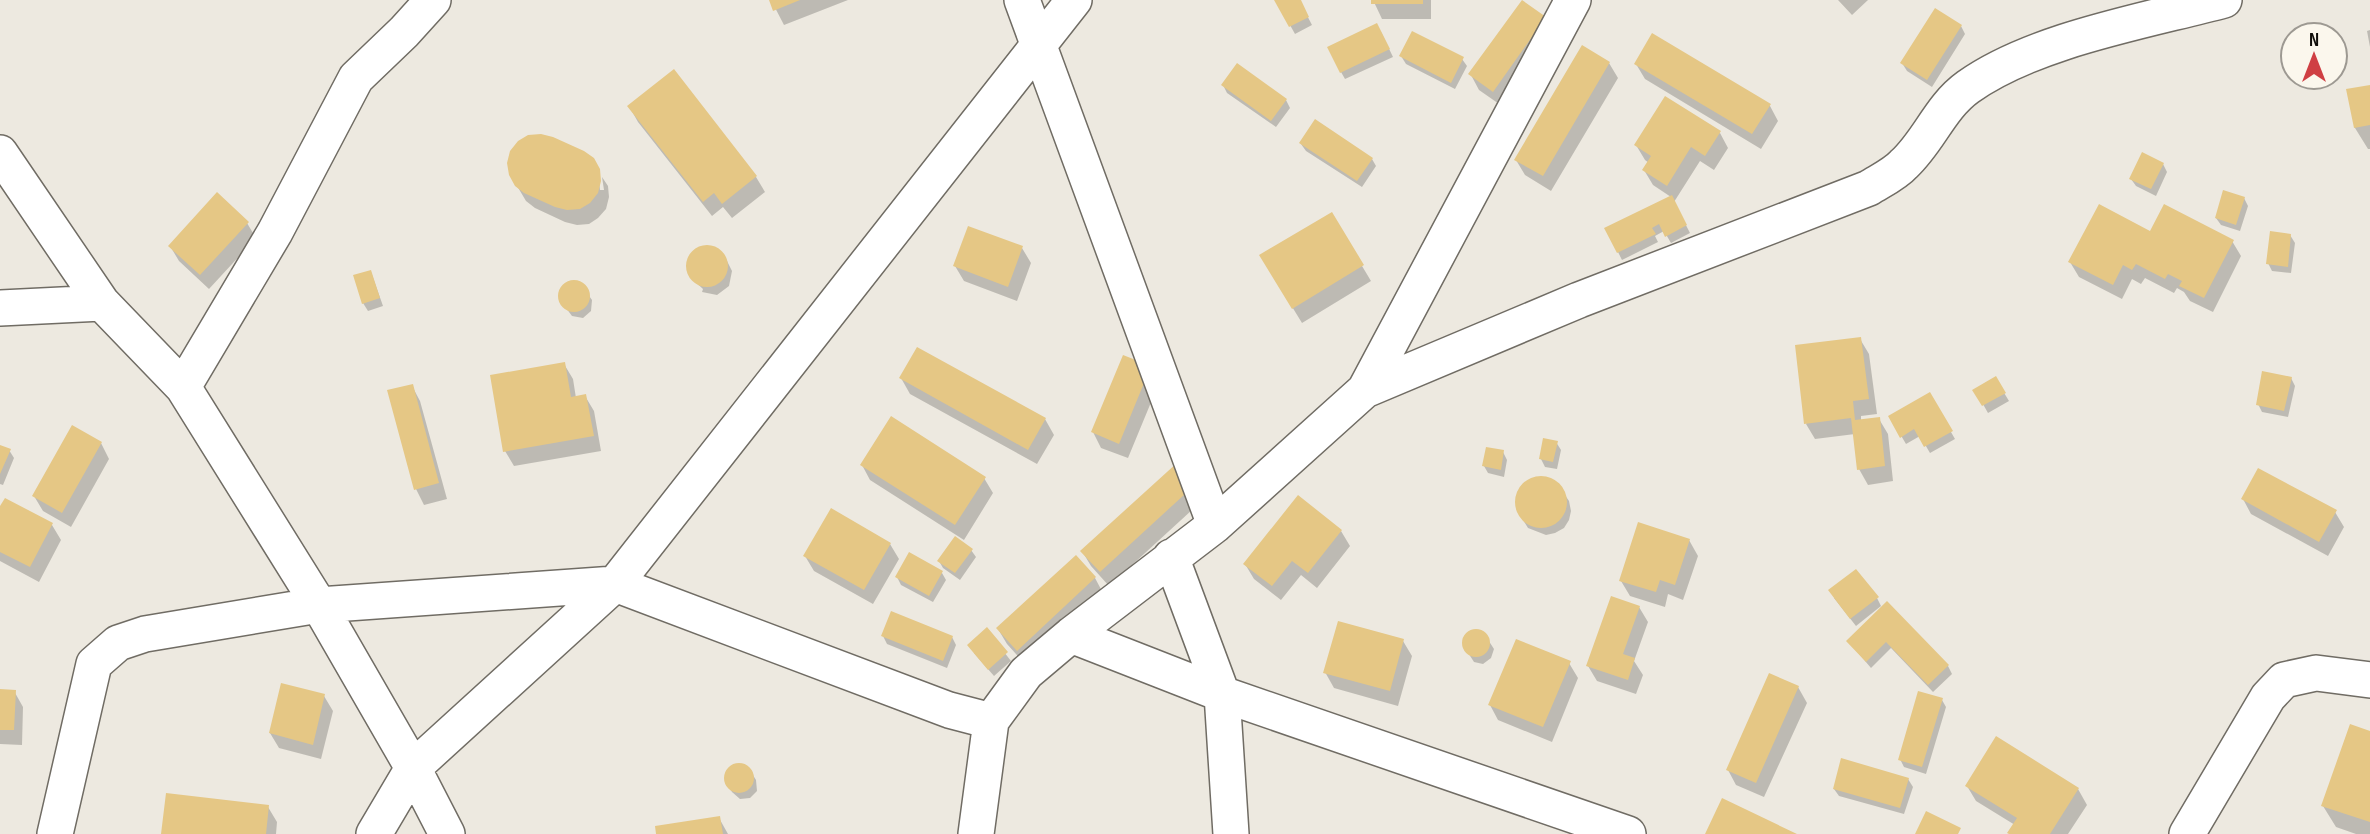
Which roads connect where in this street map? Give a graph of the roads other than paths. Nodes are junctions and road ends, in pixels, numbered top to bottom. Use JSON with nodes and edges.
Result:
{"nodes":[{"id":1,"x":433,"y":0,"type":"edge"},
{"id":2,"x":1021,"y":0,"type":"edge"},
{"id":3,"x":1074,"y":0,"type":"edge"},
{"id":4,"x":1573,"y":0,"type":"edge"},
{"id":5,"x":2224,"y":0,"type":"edge"},
{"id":6,"x":1039,"y":44,"type":"junction"},
{"id":7,"x":0,"y":153,"type":"edge"},
{"id":8,"x":102,"y":303,"type":"junction"},
{"id":9,"x":0,"y":308,"type":"edge"},
{"id":10,"x":184,"y":387,"type":"junction"},
{"id":11,"x":1365,"y":390,"type":"junction"},
{"id":12,"x":1215,"y":525,"type":"junction"},
{"id":13,"x":1171,"y":557,"type":"junction"},
{"id":14,"x":615,"y":584,"type":"junction"},
{"id":15,"x":318,"y":605,"type":"junction"},
{"id":16,"x":1071,"y":635,"type":"junction"},
{"id":17,"x":2370,"y":680,"type":"edge"},
{"id":18,"x":1222,"y":694,"type":"junction"},
{"id":19,"x":990,"y":720,"type":"junction"},
{"id":20,"x":412,"y":768,"type":"junction"},
{"id":21,"x":55,"y":834,"type":"edge"},
{"id":22,"x":374,"y":834,"type":"edge"},
{"id":23,"x":447,"y":834,"type":"edge"},
{"id":24,"x":976,"y":834,"type":"edge"},
{"id":25,"x":1231,"y":834,"type":"edge"},
{"id":26,"x":1628,"y":834,"type":"edge"},
{"id":27,"x":2187,"y":834,"type":"edge"}],
"edges":[{"from":1,"to":10,"type":"street"},
{"from":2,"to":6,"type":"street"},
{"from":3,"to":6,"type":"street"},
{"from":4,"to":11,"type":"street"},
{"from":5,"to":11,"type":"street"},
{"from":6,"to":12,"type":"street"},
{"from":6,"to":14,"type":"street"},
{"from":7,"to":8,"type":"street"},
{"from":8,"to":9,"type":"street"},
{"from":8,"to":10,"type":"street"},
{"from":10,"to":15,"type":"street"},
{"from":11,"to":12,"type":"street"},
{"from":12,"to":13,"type":"street"},
{"from":13,"to":16,"type":"street"},
{"from":13,"to":18,"type":"street"},
{"from":14,"to":15,"type":"street"},
{"from":14,"to":19,"type":"street"},
{"from":14,"to":20,"type":"street"},
{"from":15,"to":20,"type":"street"},
{"from":15,"to":21,"type":"street"},
{"from":16,"to":18,"type":"street"},
{"from":16,"to":19,"type":"street"},
{"from":17,"to":27,"type":"street"},
{"from":18,"to":25,"type":"street"},
{"from":18,"to":26,"type":"street"},
{"from":19,"to":24,"type":"street"},
{"from":20,"to":22,"type":"street"},
{"from":20,"to":23,"type":"street"}]}
